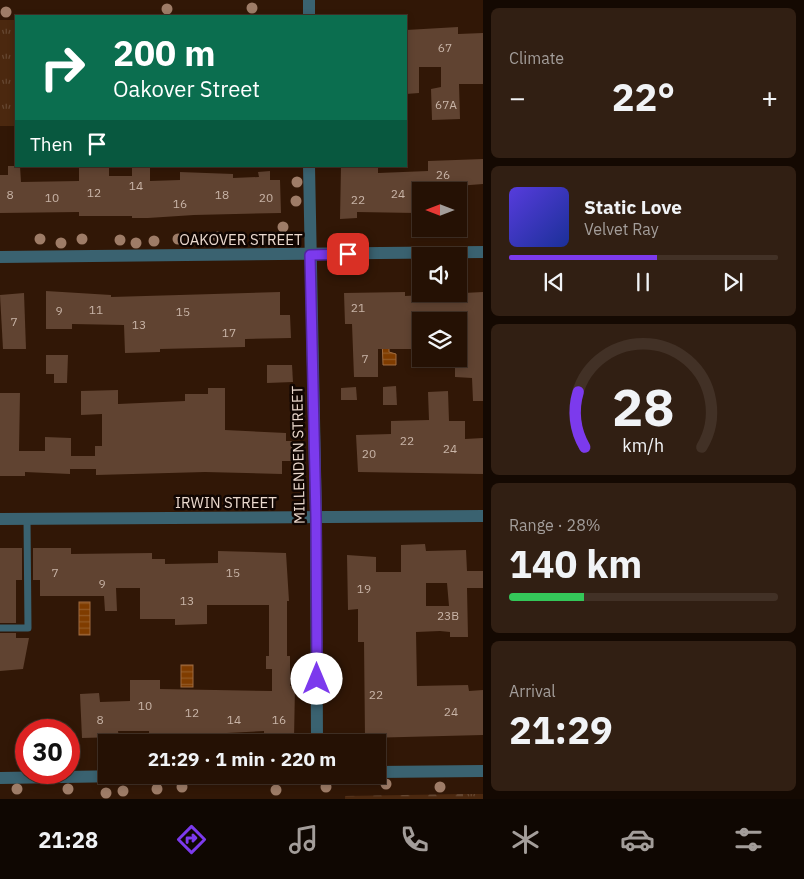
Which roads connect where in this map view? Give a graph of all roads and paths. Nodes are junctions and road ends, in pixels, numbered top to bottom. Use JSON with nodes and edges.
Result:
{"nodes":[{"id":1,"x":309,"y":0,"type":"edge"},
{"id":2,"x":309,"y":15,"type":"edge"},
{"id":3,"x":309,"y":167,"type":"edge"},
{"id":4,"x":483,"y":252,"type":"edge"},
{"id":5,"x":310,"y":255,"type":"junction"},
{"id":6,"x":0,"y":258,"type":"edge"},
{"id":7,"x":483,"y":516,"type":"edge"},
{"id":8,"x":316,"y":518,"type":"junction"},
{"id":9,"x":0,"y":519,"type":"edge"},
{"id":10,"x":27,"y":519,"type":"junction"},
{"id":11,"x":0,"y":628,"type":"edge"},
{"id":12,"x":318,"y":734,"type":"edge"},
{"id":13,"x":483,"y":771,"type":"edge"},
{"id":14,"x":386,"y":772,"type":"edge"},
{"id":15,"x":98,"y":776,"type":"edge"},
{"id":16,"x":0,"y":778,"type":"edge"}],
"edges":[{"from":1,"to":2,"type":"street"},
{"from":3,"to":5,"type":"street","name":"MILLENDEN STREET"},
{"from":4,"to":5,"type":"street","name":"OAKOVER STREET"},
{"from":5,"to":6,"type":"street","name":"OAKOVER STREET"},
{"from":5,"to":8,"type":"street","name":"MILLENDEN STREET"},
{"from":7,"to":8,"type":"street","name":"IRWIN STREET"},
{"from":8,"to":10,"type":"street","name":"IRWIN STREET"},
{"from":8,"to":12,"type":"street","name":"MILLENDEN STREET"},
{"from":9,"to":10,"type":"street","name":"IRWIN STREET"},
{"from":10,"to":11,"type":"lane"},
{"from":13,"to":14,"type":"street"},
{"from":15,"to":16,"type":"street"}]}
